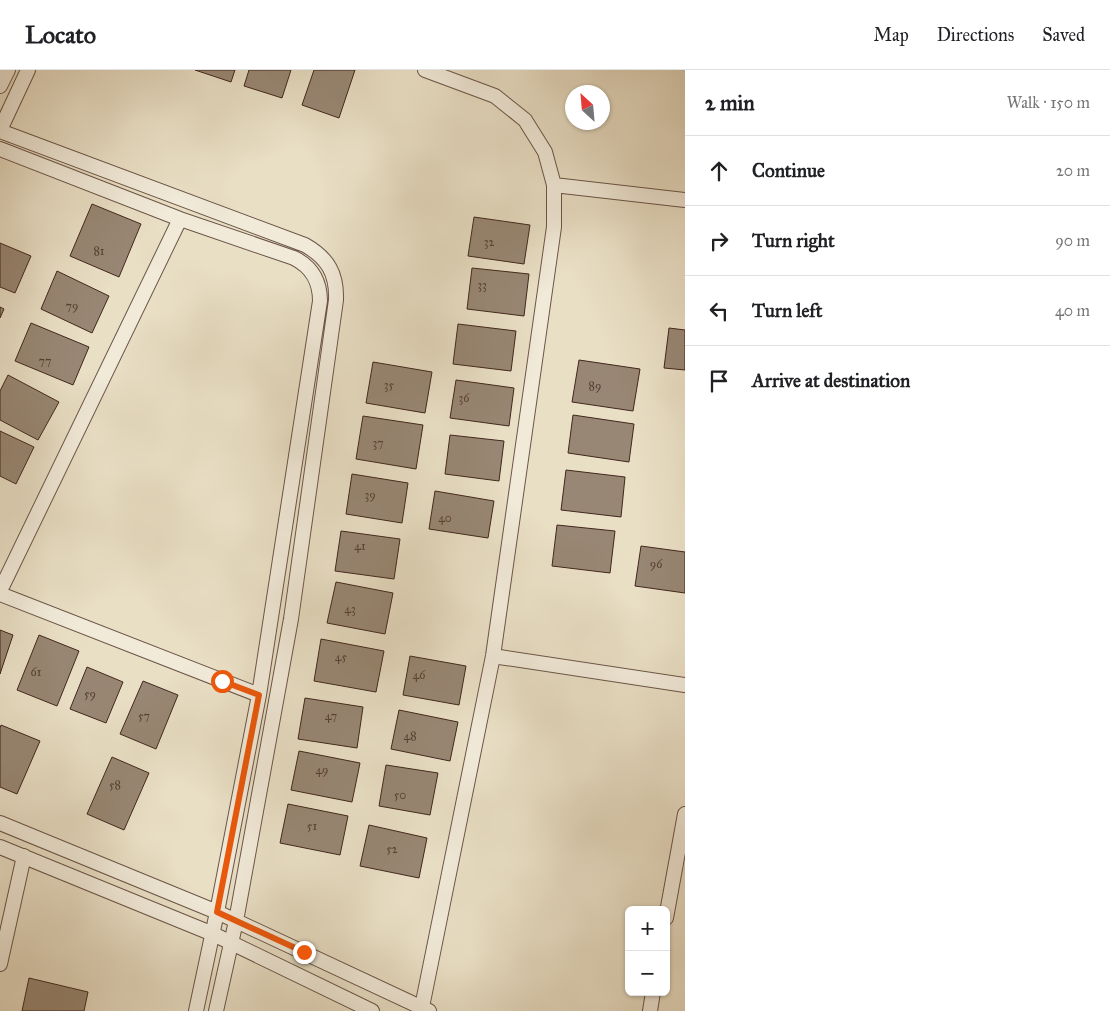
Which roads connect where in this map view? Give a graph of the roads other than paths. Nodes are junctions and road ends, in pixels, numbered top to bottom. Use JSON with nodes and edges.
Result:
{"nodes":[{"id":1,"x":8,"y":70,"type":"edge"},
{"id":2,"x":28,"y":70,"type":"edge"},
{"id":3,"x":425,"y":70,"type":"edge"},
{"id":4,"x":0,"y":86,"type":"edge"},
{"id":5,"x":0,"y":130,"type":"edge"},
{"id":6,"x":0,"y":149,"type":"edge"},
{"id":7,"x":554,"y":185,"type":"junction"},
{"id":8,"x":685,"y":200,"type":"edge"},
{"id":9,"x":180,"y":218,"type":"junction"},
{"id":10,"x":0,"y":592,"type":"edge"},
{"id":11,"x":493,"y":656,"type":"junction"},
{"id":12,"x":685,"y":685,"type":"edge"},
{"id":13,"x":259,"y":695,"type":"junction"},
{"id":14,"x":685,"y":814,"type":"edge"},
{"id":15,"x":0,"y":823,"type":"edge"},
{"id":16,"x":0,"y":847,"type":"edge"},
{"id":17,"x":24,"y":856,"type":"junction"},
{"id":18,"x":668,"y":906,"type":"edge"},
{"id":19,"x":217,"y":912,"type":"junction"},
{"id":20,"x":236,"y":921,"type":"junction"},
{"id":21,"x":213,"y":934,"type":"junction"},
{"id":22,"x":231,"y":942,"type":"junction"},
{"id":23,"x":0,"y":964,"type":"edge"},
{"id":24,"x":652,"y":996,"type":"edge"},
{"id":25,"x":426,"y":1009,"type":"edge"},
{"id":26,"x":196,"y":1011,"type":"edge"},
{"id":27,"x":216,"y":1011,"type":"edge"},
{"id":28,"x":372,"y":1011,"type":"edge"},
{"id":29,"x":650,"y":1011,"type":"edge"}],
"edges":[{"from":1,"to":4,"type":"street"},
{"from":2,"to":5,"type":"street"},
{"from":3,"to":7,"type":"street"},
{"from":5,"to":20,"type":"street"},
{"from":6,"to":9,"type":"street"},
{"from":7,"to":8,"type":"street"},
{"from":7,"to":11,"type":"street"},
{"from":9,"to":10,"type":"street"},
{"from":9,"to":13,"type":"street"},
{"from":10,"to":13,"type":"street"},
{"from":11,"to":12,"type":"street"},
{"from":11,"to":25,"type":"street"},
{"from":13,"to":19,"type":"street"},
{"from":14,"to":18,"type":"street"},
{"from":15,"to":19,"type":"street"},
{"from":16,"to":17,"type":"street"},
{"from":17,"to":21,"type":"street"},
{"from":17,"to":23,"type":"street"},
{"from":19,"to":20,"type":"street"},
{"from":19,"to":21,"type":"street"},
{"from":20,"to":22,"type":"street"},
{"from":20,"to":25,"type":"street"},
{"from":21,"to":22,"type":"street"},
{"from":21,"to":26,"type":"street"},
{"from":22,"to":27,"type":"street"},
{"from":22,"to":28,"type":"street"},
{"from":24,"to":29,"type":"street"}]}
